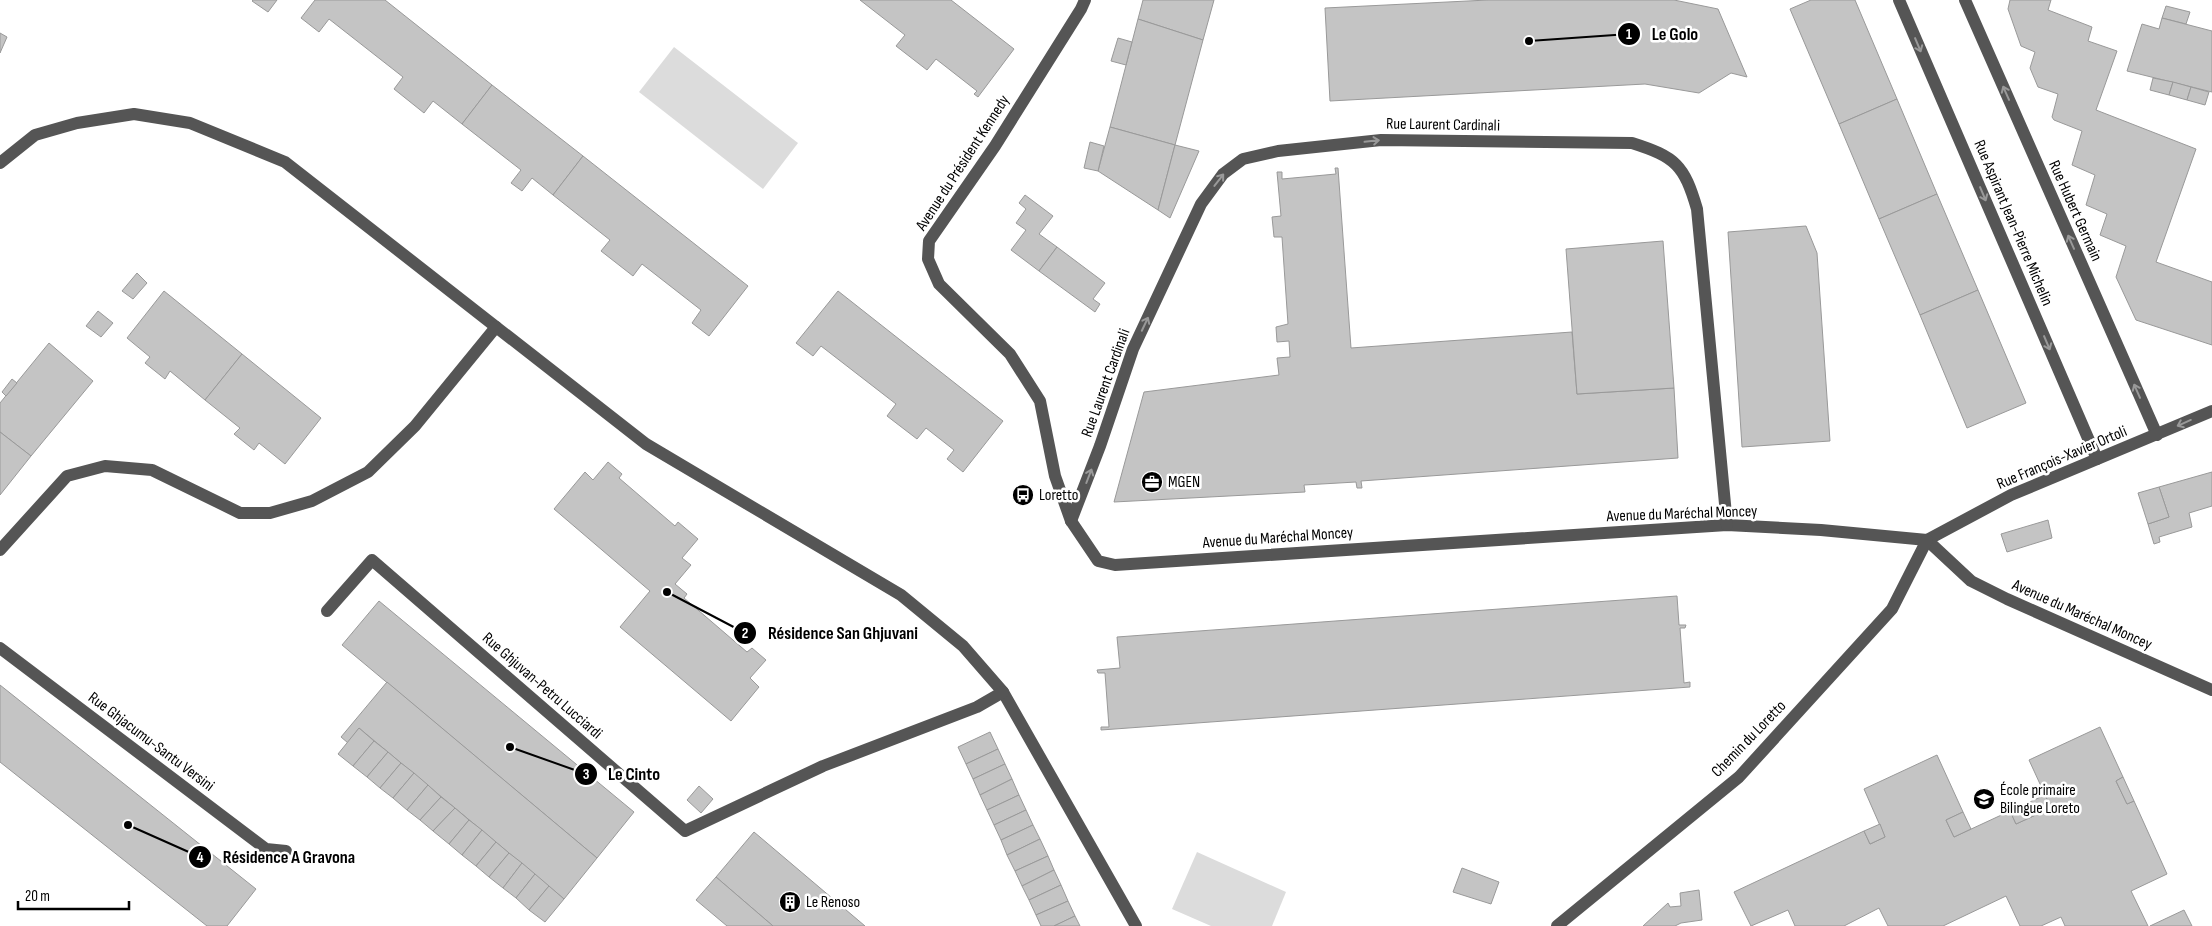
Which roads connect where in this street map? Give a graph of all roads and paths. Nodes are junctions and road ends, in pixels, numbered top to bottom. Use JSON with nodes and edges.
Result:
{"nodes":[{"id":1,"x":1084,"y":0,"type":"edge"},
{"id":2,"x":1899,"y":0,"type":"edge"},
{"id":3,"x":1965,"y":0,"type":"edge"},
{"id":4,"x":0,"y":164,"type":"edge"},
{"id":5,"x":496,"y":327,"type":"junction"},
{"id":6,"x":2212,"y":411,"type":"edge"},
{"id":7,"x":2156,"y":435,"type":"junction"},
{"id":8,"x":2097,"y":459,"type":"junction"},
{"id":9,"x":1071,"y":521,"type":"junction"},
{"id":10,"x":1727,"y":525,"type":"junction"},
{"id":11,"x":1927,"y":540,"type":"junction"},
{"id":12,"x":0,"y":550,"type":"edge"},
{"id":13,"x":1115,"y":565,"type":"joint"},
{"id":14,"x":327,"y":612,"type":"dead end"},
{"id":15,"x":0,"y":648,"type":"edge"},
{"id":16,"x":2212,"y":690,"type":"edge"},
{"id":17,"x":1003,"y":692,"type":"junction"},
{"id":18,"x":286,"y":851,"type":"dead end"},
{"id":19,"x":1136,"y":926,"type":"edge"},
{"id":20,"x":1557,"y":926,"type":"edge"}],
"edges":[{"from":1,"to":9,"type":"street","name":"Avenue du Président Kennedy"},
{"from":2,"to":8,"type":"street","name":"Rue Aspirant Jean-Pierre Michelin","one_way":true},
{"from":7,"to":3,"type":"street","name":"Rue Hubert Germain","one_way":true},
{"from":4,"to":5,"type":"street"},
{"from":5,"to":12,"type":"street"},
{"from":5,"to":17,"type":"street"},
{"from":6,"to":7,"type":"street","name":"Rue François-Xavier Ortoli","one_way":true},
{"from":7,"to":8,"type":"street","name":"Rue François-Xavier Ortoli"},
{"from":8,"to":11,"type":"street","name":"Rue François-Xavier Ortoli"},
{"from":9,"to":10,"type":"street","name":"Rue Laurent Cardinali","one_way":true},
{"from":9,"to":13,"type":"street","name":"Avenue du Président Kennedy"},
{"from":10,"to":11,"type":"street","name":"Avenue du Maréchal Moncey"},
{"from":10,"to":13,"type":"street","name":"Avenue du Maréchal Moncey"},
{"from":11,"to":16,"type":"street","name":"Avenue du Maréchal Moncey"},
{"from":11,"to":20,"type":"street","name":"Chemin du Loretto"},
{"from":14,"to":17,"type":"street","name":"Rue Ghjuvan-Petru Lucciardi"},
{"from":15,"to":18,"type":"street","name":"Rue Ghjacumu-Santu Versini"},
{"from":17,"to":19,"type":"street"}]}
